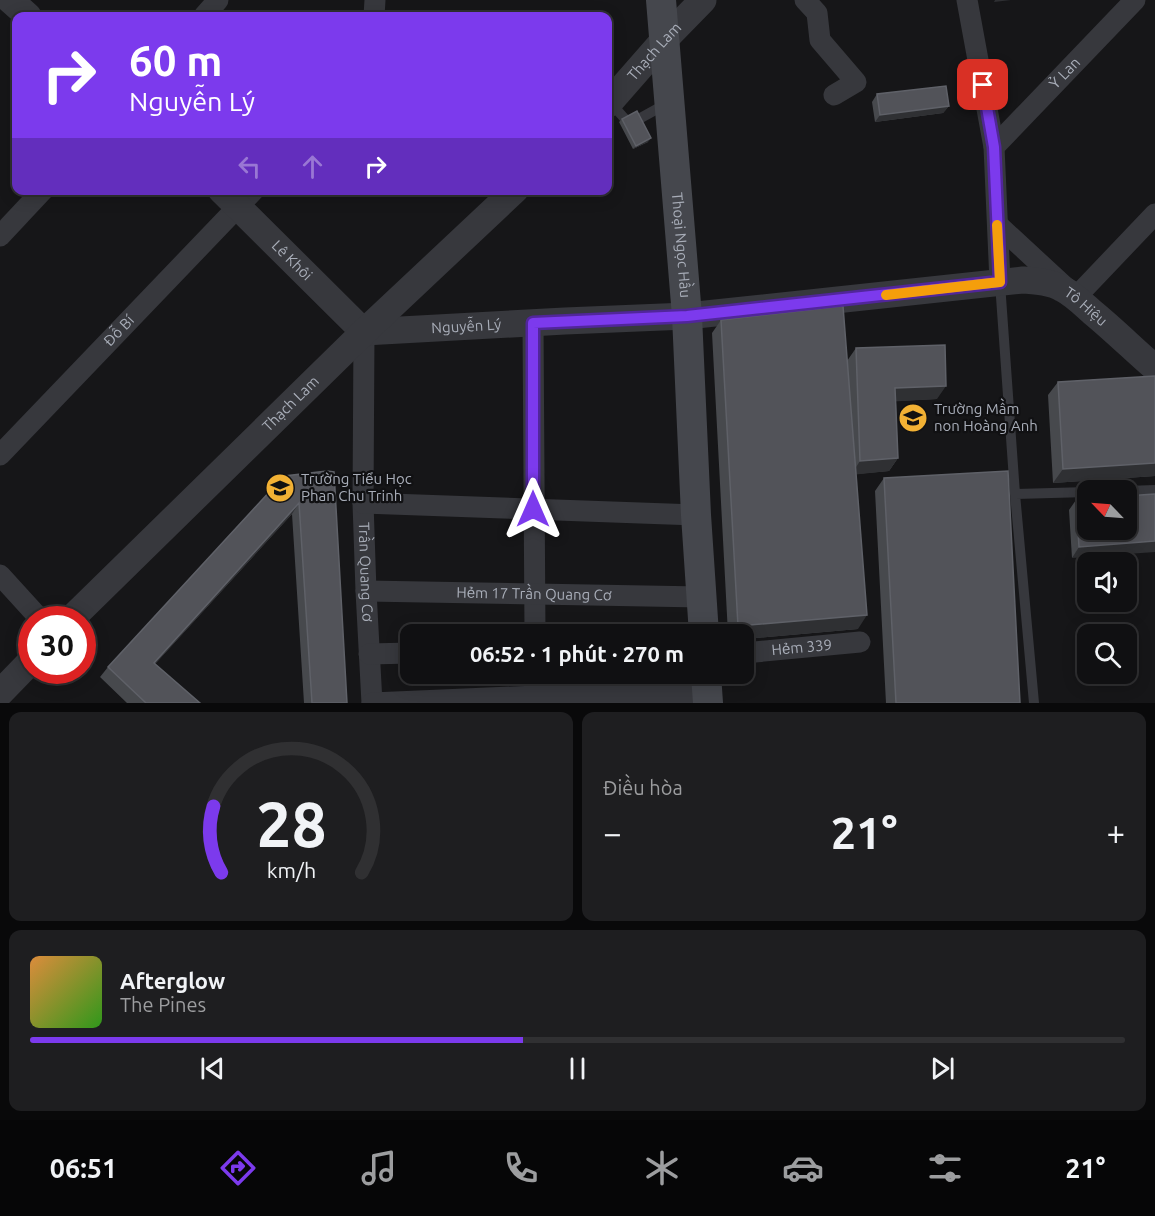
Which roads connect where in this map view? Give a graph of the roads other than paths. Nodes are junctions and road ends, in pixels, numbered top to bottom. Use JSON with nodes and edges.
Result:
{"nodes":[{"id":1,"x":10,"y":0,"type":"edge"},
{"id":2,"x":218,"y":0,"type":"edge"},
{"id":3,"x":806,"y":0,"type":"edge"},
{"id":4,"x":967,"y":0,"type":"edge"},
{"id":5,"x":1135,"y":0,"type":"edge"},
{"id":6,"x":661,"y":3,"type":"edge"},
{"id":7,"x":697,"y":6,"type":"edge"},
{"id":8,"x":24,"y":12,"type":"edge"},
{"id":9,"x":208,"y":12,"type":"edge"},
{"id":10,"x":664,"y":40,"type":"junction"},
{"id":11,"x":834,"y":95,"type":"dead end"},
{"id":12,"x":669,"y":102,"type":"junction"},
{"id":13,"x":614,"y":108,"type":"edge"},
{"id":14,"x":637,"y":120,"type":"edge"},
{"id":15,"x":994,"y":147,"type":"junction"},
{"id":16,"x":38,"y":195,"type":"edge"},
{"id":17,"x":510,"y":195,"type":"edge"},
{"id":18,"x":238,"y":196,"type":"edge"},
{"id":19,"x":1155,"y":214,"type":"edge"},
{"id":20,"x":998,"y":225,"type":"junction"},
{"id":21,"x":0,"y":236,"type":"edge"},
{"id":22,"x":1000,"y":282,"type":"junction"},
{"id":23,"x":1076,"y":297,"type":"junction"},
{"id":24,"x":694,"y":308,"type":"junction"},
{"id":25,"x":533,"y":323,"type":"junction"},
{"id":26,"x":364,"y":332,"type":"junction"},
{"id":27,"x":1155,"y":368,"type":"edge"},
{"id":28,"x":0,"y":455,"type":"edge"},
{"id":29,"x":1155,"y":490,"type":"edge"},
{"id":30,"x":1137,"y":491,"type":"edge"},
{"id":31,"x":1077,"y":492,"type":"edge"},
{"id":32,"x":1015,"y":494,"type":"junction"},
{"id":33,"x":363,"y":503,"type":"junction"},
{"id":34,"x":533,"y":509,"type":"junction"},
{"id":35,"x":696,"y":515,"type":"junction"},
{"id":36,"x":0,"y":575,"type":"edge"},
{"id":37,"x":366,"y":591,"type":"junction"},
{"id":38,"x":534,"y":594,"type":"junction"},
{"id":39,"x":701,"y":597,"type":"junction"},
{"id":40,"x":28,"y":606,"type":"edge"},
{"id":41,"x":84,"y":606,"type":"edge"},
{"id":42,"x":535,"y":624,"type":"edge"},
{"id":43,"x":703,"y":624,"type":"edge"},
{"id":44,"x":860,"y":642,"type":"dead end"},
{"id":45,"x":754,"y":652,"type":"edge"},
{"id":46,"x":400,"y":653,"type":"edge"},
{"id":47,"x":369,"y":654,"type":"junction"},
{"id":48,"x":18,"y":674,"type":"edge"},
{"id":49,"x":535,"y":684,"type":"edge"},
{"id":50,"x":707,"y":690,"type":"edge"},
{"id":51,"x":0,"y":693,"type":"edge"},
{"id":52,"x":536,"y":696,"type":"junction"},
{"id":53,"x":587,"y":699,"type":"edge"},
{"id":54,"x":372,"y":703,"type":"edge"},
{"id":55,"x":1034,"y":703,"type":"edge"}],
"edges":[{"from":1,"to":8,"type":"street"},
{"from":2,"to":9,"type":"street"},
{"from":3,"to":11,"type":"street"},
{"from":4,"to":15,"type":"street"},
{"from":5,"to":15,"type":"street","name":"Ỷ Lan"},
{"from":6,"to":7,"type":"street"},
{"from":6,"to":10,"type":"main road","name":"Thoại Ngọc Hầu"},
{"from":7,"to":10,"type":"street","name":"Thạch Lam"},
{"from":10,"to":12,"type":"main road","name":"Thoại Ngọc Hầu"},
{"from":10,"to":13,"type":"street","name":"Thạch Lam"},
{"from":12,"to":14,"type":"lane"},
{"from":12,"to":24,"type":"main road","name":"Thoại Ngọc Hầu"},
{"from":15,"to":20,"type":"street"},
{"from":16,"to":21,"type":"street"},
{"from":17,"to":26,"type":"street","name":"Thạch Lam"},
{"from":18,"to":26,"type":"street","name":"Lê Khôi"},
{"from":18,"to":28,"type":"street","name":"Đỗ Bí"},
{"from":19,"to":23,"type":"street"},
{"from":20,"to":22,"type":"street"},
{"from":20,"to":23,"type":"street"},
{"from":22,"to":23,"type":"street","name":"Tô Hiệu"},
{"from":22,"to":24,"type":"street","name":"Nguyễn Lý"},
{"from":22,"to":32,"type":"lane"},
{"from":23,"to":27,"type":"street","name":"Tô Hiệu"},
{"from":24,"to":25,"type":"street","name":"Nguyễn Lý"},
{"from":24,"to":35,"type":"main road","name":"Thoại Ngọc Hầu"},
{"from":25,"to":26,"type":"street","name":"Nguyễn Lý"},
{"from":25,"to":34,"type":"street"},
{"from":26,"to":33,"type":"street","name":"Trần Quang Cơ"},
{"from":26,"to":41,"type":"street","name":"Thạch Lam"},
{"from":29,"to":30,"type":"lane"},
{"from":31,"to":32,"type":"lane"},
{"from":32,"to":55,"type":"lane"},
{"from":33,"to":34,"type":"street"},
{"from":33,"to":37,"type":"street","name":"Trần Quang Cơ"},
{"from":34,"to":35,"type":"street"},
{"from":34,"to":38,"type":"street"},
{"from":35,"to":39,"type":"main road","name":"Thoại Ngọc Hầu"},
{"from":36,"to":40,"type":"street"},
{"from":37,"to":38,"type":"street","name":"Hẻm 17 Trần Quang Cơ"},
{"from":37,"to":47,"type":"street","name":"Trần Quang Cơ"},
{"from":38,"to":39,"type":"street","name":"Hẻm 17 Trần Quang Cơ"},
{"from":38,"to":42,"type":"street"},
{"from":39,"to":43,"type":"main road","name":"Thoại Ngọc Hầu"},
{"from":44,"to":45,"type":"street","name":"Hẻm 339"},
{"from":46,"to":47,"type":"street"},
{"from":47,"to":54,"type":"street","name":"Trần Quang Cơ"},
{"from":48,"to":51,"type":"street"},
{"from":49,"to":52,"type":"street"},
{"from":50,"to":53,"type":"street"},
{"from":52,"to":53,"type":"street"},
{"from":52,"to":54,"type":"street"}]}
